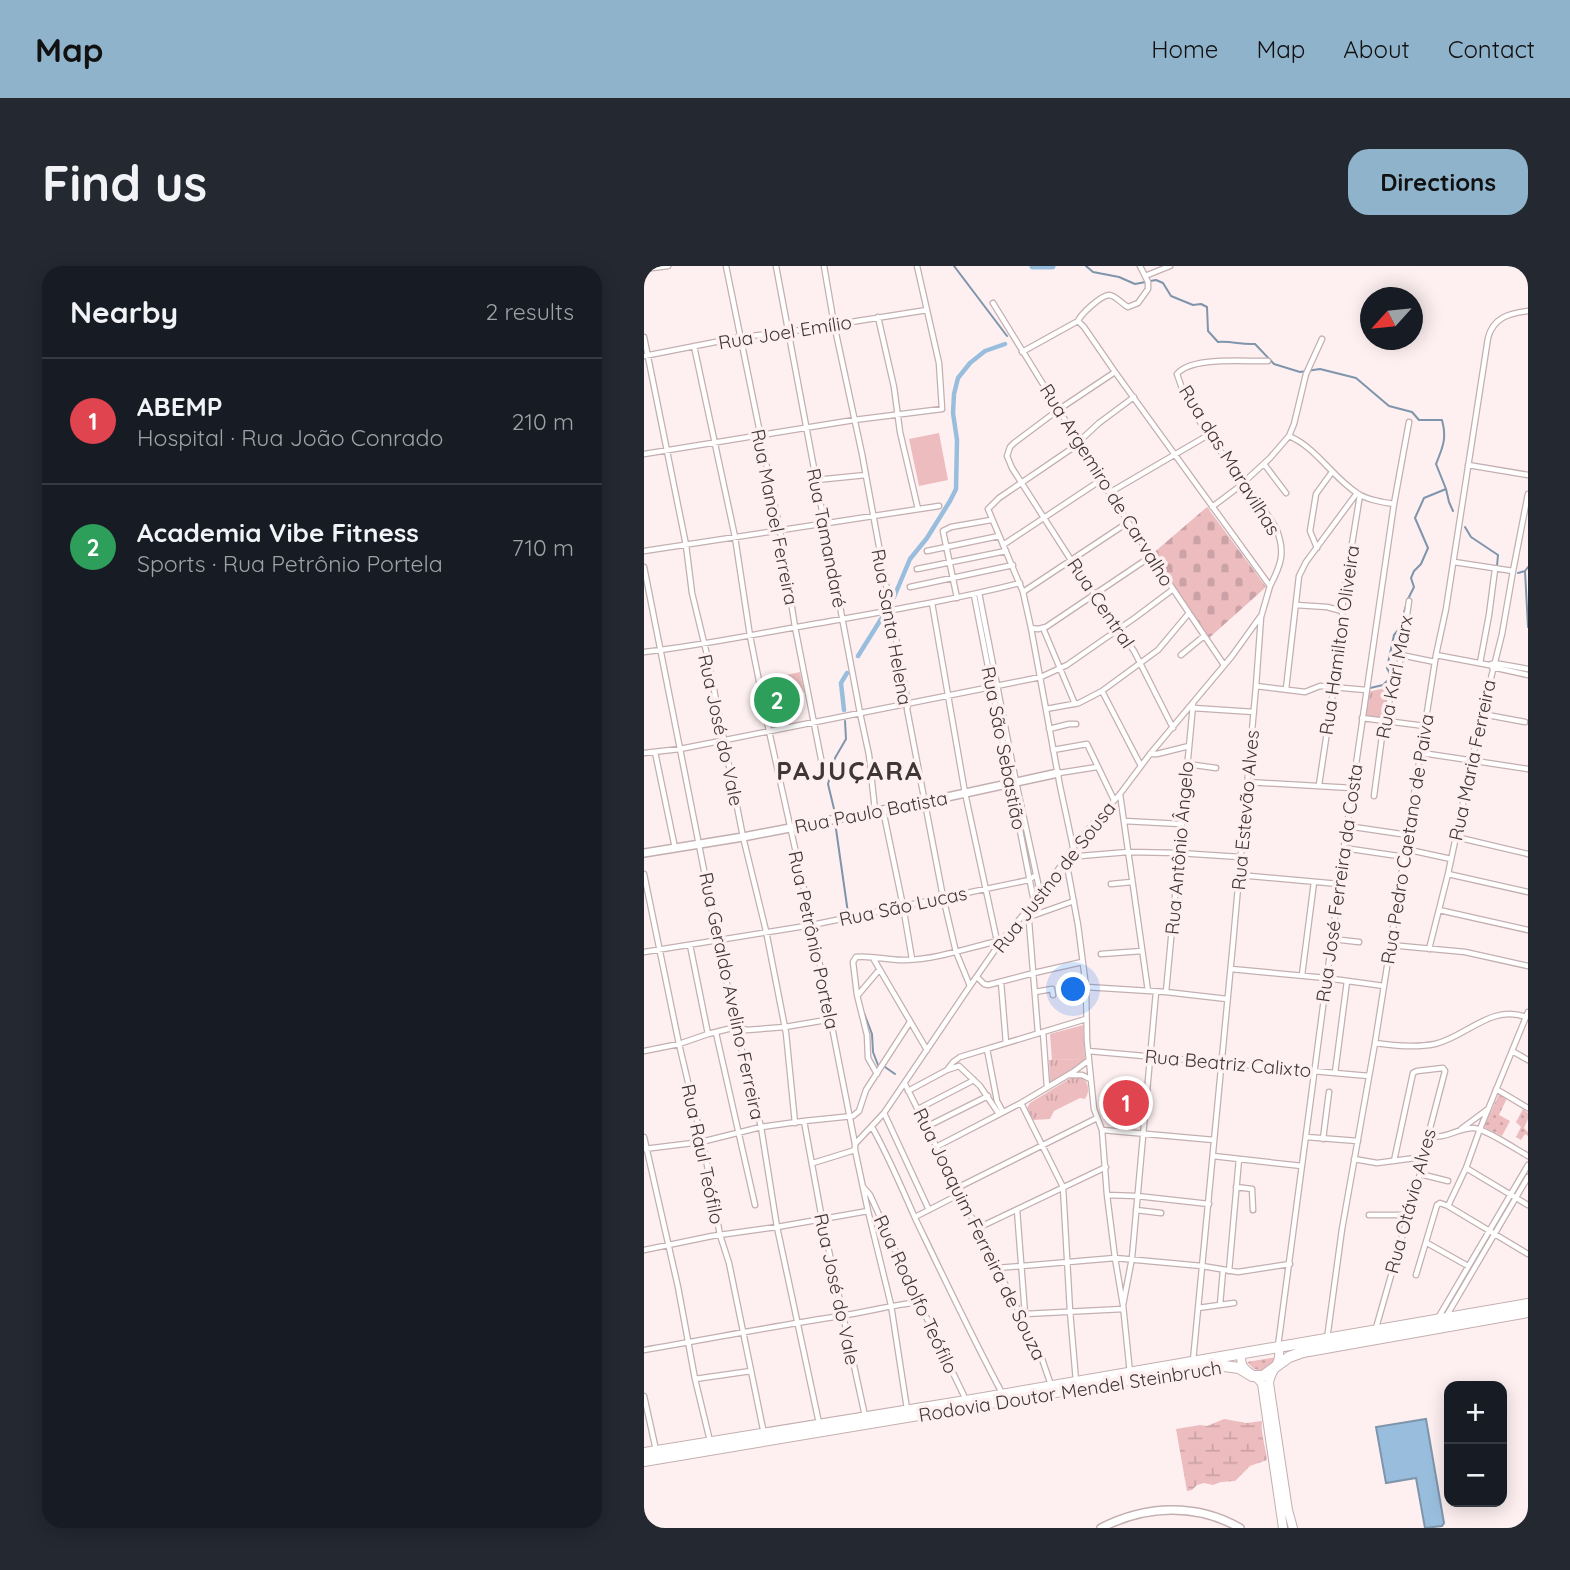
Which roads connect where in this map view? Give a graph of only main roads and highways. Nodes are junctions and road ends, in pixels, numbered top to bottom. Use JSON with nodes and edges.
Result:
{"nodes":[{"id":1,"x":1528,"y":1304,"type":"edge"},
{"id":2,"x":1528,"y":1312,"type":"edge"},
{"id":3,"x":1278,"y":1346,"type":"junction"},
{"id":4,"x":1242,"y":1353,"type":"junction"},
{"id":5,"x":1274,"y":1369,"type":"junction"},
{"id":6,"x":1252,"y":1376,"type":"junction"},
{"id":7,"x":644,"y":1453,"type":"edge"},
{"id":8,"x":644,"y":1461,"type":"edge"},
{"id":9,"x":1283,"y":1528,"type":"edge"},
{"id":10,"x":1293,"y":1528,"type":"edge"}],
"edges":[{"from":1,"to":3,"type":"highway","name":"Rodovia Doutor Mendel Steinbruch"},
{"from":2,"to":5,"type":"highway","name":"Rodovia Doutor Mendel Steinbruch"},
{"from":3,"to":4,"type":"highway","name":"Rodovia Doutor Mendel Steinbruch"},
{"from":3,"to":5,"type":"main road"},
{"from":4,"to":6,"type":"main road"},
{"from":4,"to":7,"type":"highway","name":"Rodovia Doutor Mendel Steinbruch"},
{"from":5,"to":6,"type":"highway","name":"Rodovia Doutor Mendel Steinbruch"},
{"from":5,"to":10,"type":"main road"},
{"from":6,"to":8,"type":"highway","name":"Rodovia Doutor Mendel Steinbruch"},
{"from":6,"to":9,"type":"main road"}]}
